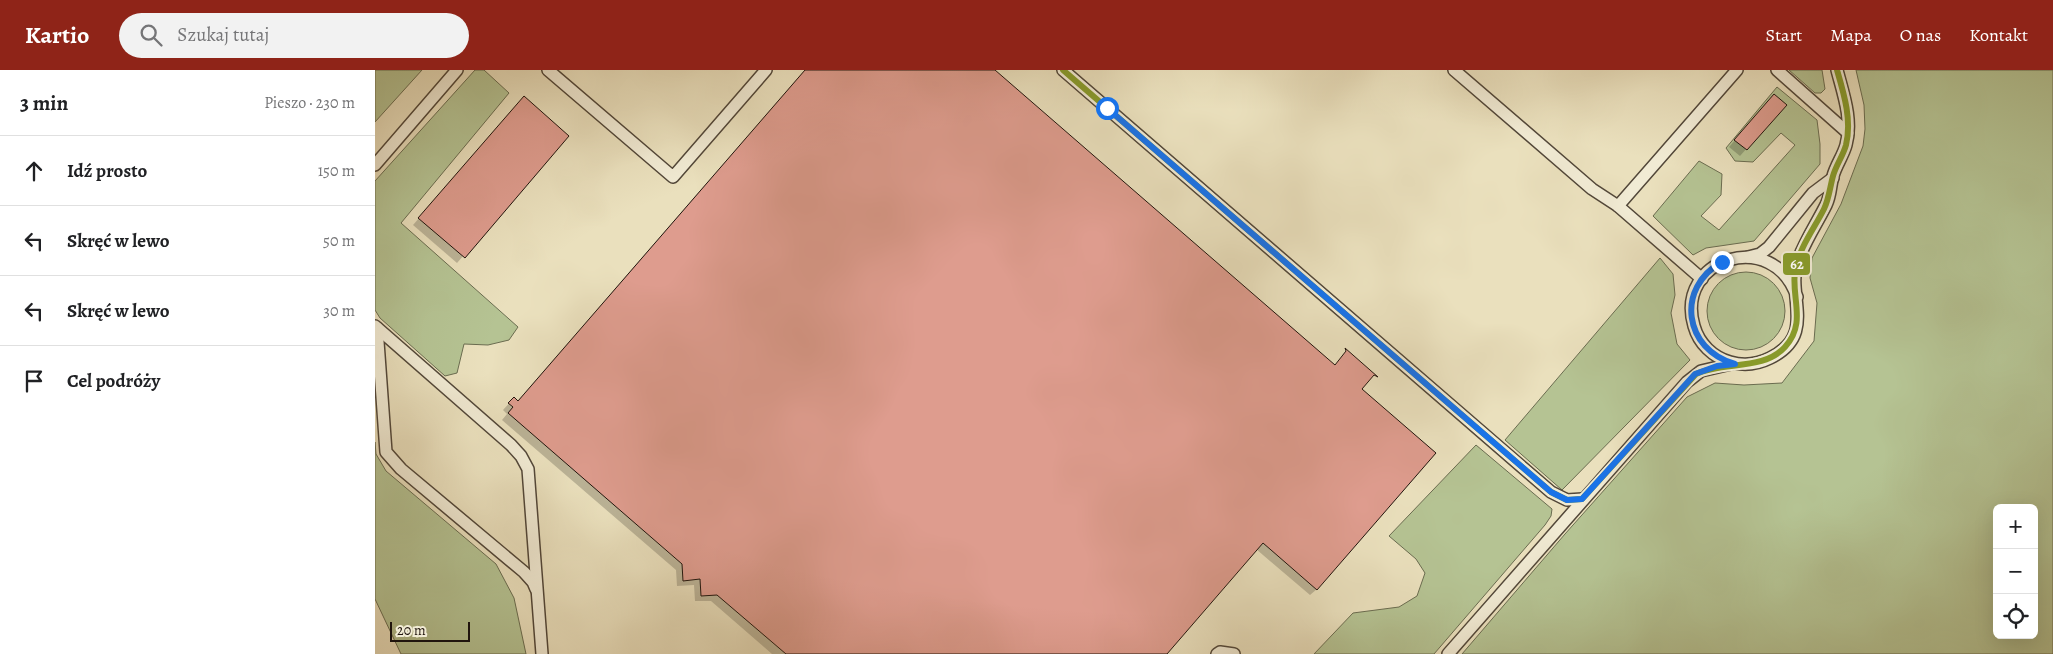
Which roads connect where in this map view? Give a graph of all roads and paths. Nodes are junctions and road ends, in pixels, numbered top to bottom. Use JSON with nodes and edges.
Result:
{"nodes":[{"id":1,"x":457,"y":70,"type":"edge"},
{"id":2,"x":548,"y":70,"type":"edge"},
{"id":3,"x":766,"y":70,"type":"edge"},
{"id":4,"x":1063,"y":70,"type":"edge"},
{"id":5,"x":1454,"y":70,"type":"edge"},
{"id":6,"x":1737,"y":70,"type":"edge"},
{"id":7,"x":1777,"y":70,"type":"edge"},
{"id":8,"x":1837,"y":70,"type":"edge"},
{"id":9,"x":1848,"y":133,"type":"junction"},
{"id":10,"x":375,"y":165,"type":"edge"},
{"id":11,"x":1833,"y":178,"type":"junction"},
{"id":12,"x":1618,"y":206,"type":"junction"},
{"id":13,"x":1748,"y":257,"type":"junction"},
{"id":14,"x":1701,"y":279,"type":"junction"},
{"id":15,"x":1797,"y":297,"type":"junction"},
{"id":16,"x":376,"y":327,"type":"edge"},
{"id":17,"x":1735,"y":364,"type":"junction"},
{"id":18,"x":1582,"y":499,"type":"junction"},
{"id":19,"x":537,"y":593,"type":"junction"},
{"id":20,"x":542,"y":654,"type":"edge"},
{"id":21,"x":1217,"y":654,"type":"edge"},
{"id":22,"x":1234,"y":654,"type":"edge"},
{"id":23,"x":1448,"y":654,"type":"edge"}],
"edges":[{"from":1,"to":10,"type":"lane"},
{"from":2,"to":3,"type":"lane"},
{"from":4,"to":18,"type":"lane"},
{"from":5,"to":12,"type":"lane"},
{"from":6,"to":12,"type":"lane"},
{"from":7,"to":9,"type":"lane"},
{"from":8,"to":9,"type":"lane"},
{"from":9,"to":11,"type":"lane"},
{"from":11,"to":13,"type":"lane"},
{"from":11,"to":15,"type":"lane"},
{"from":12,"to":14,"type":"lane"},
{"from":13,"to":14,"type":"lane"},
{"from":13,"to":15,"type":"lane"},
{"from":14,"to":17,"type":"lane"},
{"from":15,"to":17,"type":"lane"},
{"from":16,"to":19,"type":"lane"},
{"from":16,"to":19,"type":"lane"},
{"from":17,"to":18,"type":"lane"},
{"from":18,"to":23,"type":"lane"},
{"from":19,"to":20,"type":"lane"},
{"from":21,"to":22,"type":"lane"}]}
